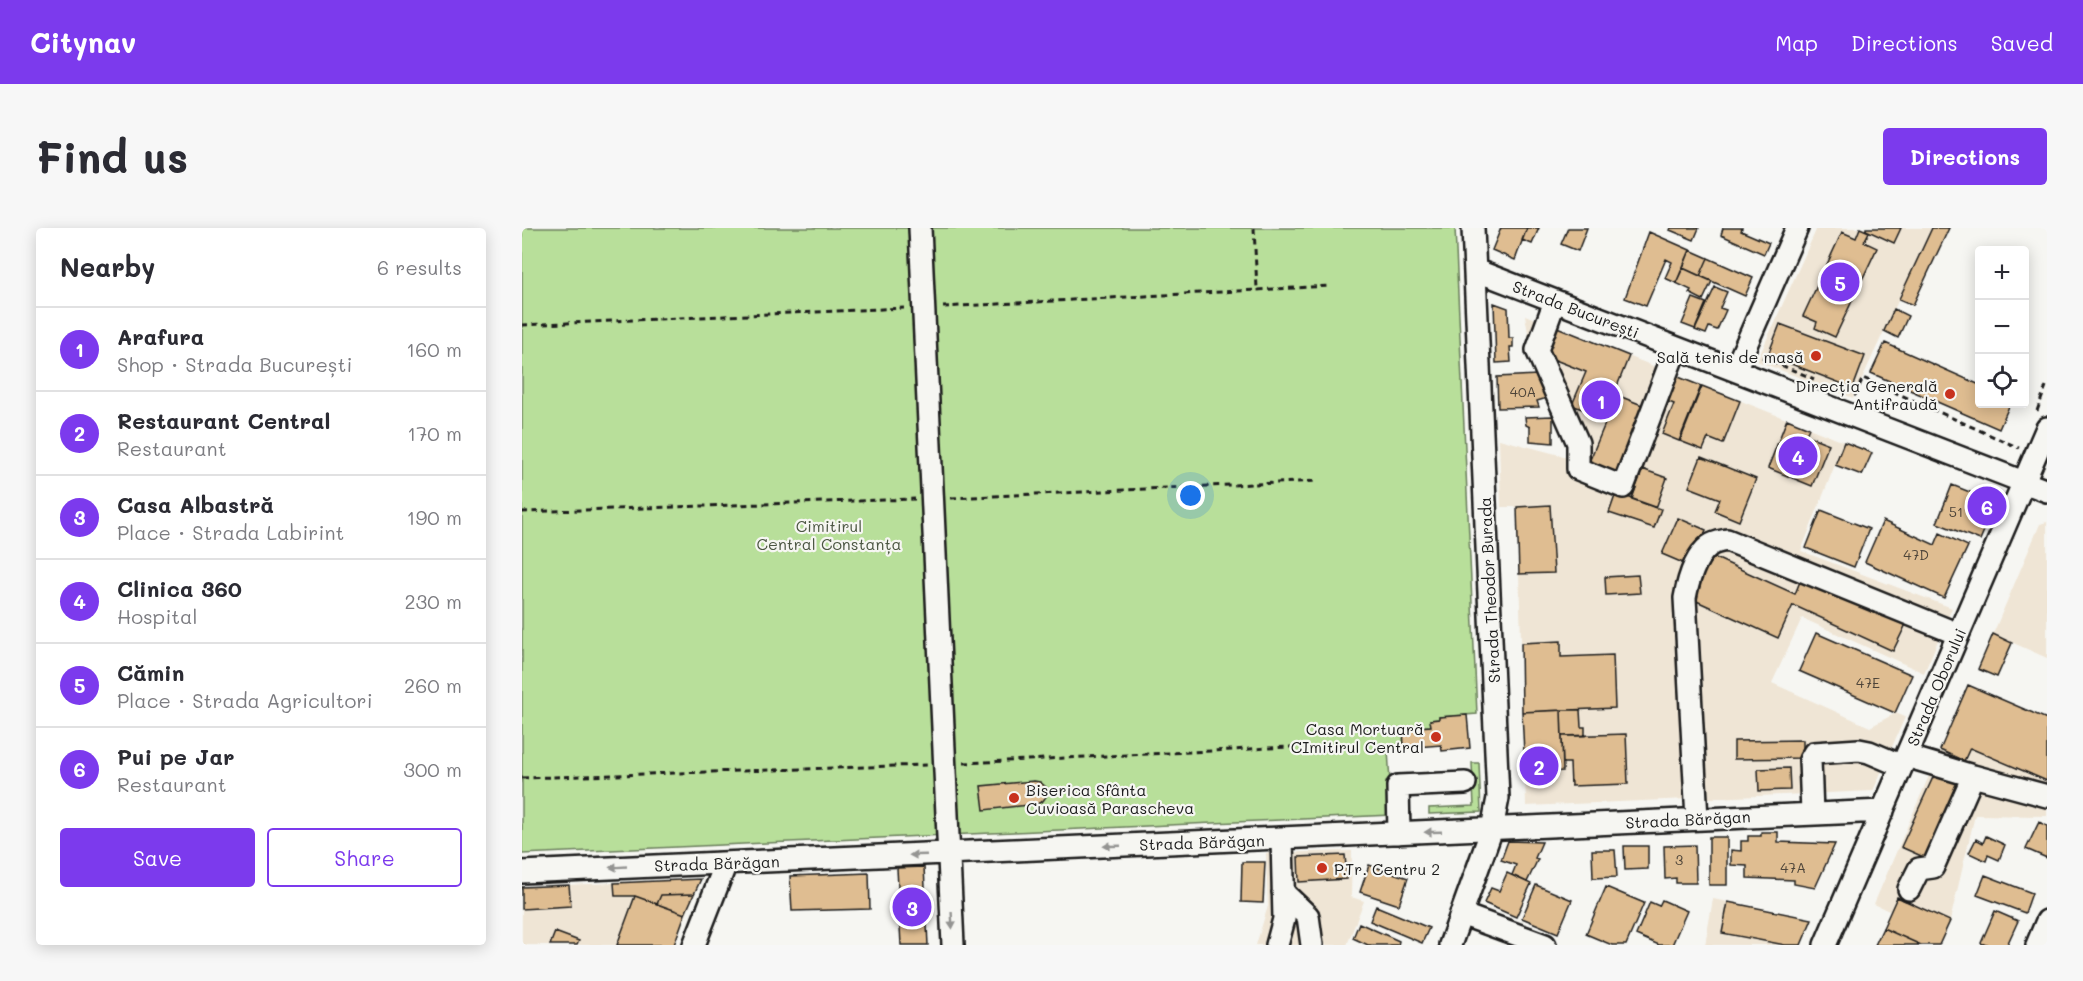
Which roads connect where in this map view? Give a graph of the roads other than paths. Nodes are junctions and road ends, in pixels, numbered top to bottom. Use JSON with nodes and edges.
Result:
{"nodes":[{"id":1,"x":920,"y":228,"type":"edge"},
{"id":2,"x":1473,"y":228,"type":"edge"},
{"id":3,"x":1797,"y":228,"type":"edge"},
{"id":4,"x":1475,"y":270,"type":"junction"},
{"id":5,"x":1555,"y":301,"type":"junction"},
{"id":6,"x":1676,"y":348,"type":"junction"},
{"id":7,"x":1735,"y":370,"type":"junction"},
{"id":8,"x":2040,"y":424,"type":"edge"},
{"id":9,"x":2024,"y":482,"type":"junction"},
{"id":10,"x":2047,"y":491,"type":"edge"},
{"id":11,"x":1958,"y":634,"type":"junction"},
{"id":12,"x":1904,"y":761,"type":"junction"},
{"id":13,"x":1973,"y":776,"type":"junction"},
{"id":14,"x":1465,"y":783,"type":"dead end"},
{"id":15,"x":2047,"y":796,"type":"edge"},
{"id":16,"x":1883,"y":811,"type":"junction"},
{"id":17,"x":1812,"y":813,"type":"junction"},
{"id":18,"x":1697,"y":819,"type":"junction"},
{"id":19,"x":1492,"y":830,"type":"junction"},
{"id":20,"x":1399,"y":833,"type":"junction"},
{"id":21,"x":1282,"y":839,"type":"junction"},
{"id":22,"x":948,"y":853,"type":"junction"},
{"id":23,"x":726,"y":863,"type":"junction"},
{"id":24,"x":522,"y":872,"type":"edge"},
{"id":25,"x":1909,"y":889,"type":"dead end"},
{"id":26,"x":1283,"y":892,"type":"junction"},
{"id":27,"x":1461,"y":914,"type":"junction"},
{"id":28,"x":2047,"y":921,"type":"edge"},
{"id":29,"x":694,"y":945,"type":"edge"},
{"id":30,"x":953,"y":945,"type":"edge"},
{"id":31,"x":1277,"y":945,"type":"edge"},
{"id":32,"x":1312,"y":945,"type":"edge"},
{"id":33,"x":1450,"y":945,"type":"edge"},
{"id":34,"x":1545,"y":945,"type":"edge"},
{"id":35,"x":1825,"y":945,"type":"edge"},
{"id":36,"x":2037,"y":945,"type":"edge"}],
"edges":[{"from":1,"to":22,"type":"street"},
{"from":2,"to":4,"type":"street","name":"Strada Theodor Burada"},
{"from":3,"to":7,"type":"street"},
{"from":4,"to":5,"type":"street","name":"Strada București"},
{"from":4,"to":19,"type":"street","name":"Strada Theodor Burada"},
{"from":5,"to":6,"type":"street","name":"Strada București"},
{"from":5,"to":6,"type":"street"},
{"from":6,"to":7,"type":"street","name":"Strada București"},
{"from":7,"to":9,"type":"street","name":"Strada București"},
{"from":8,"to":9,"type":"street","name":"Strada Oborului"},
{"from":9,"to":10,"type":"street","name":"Strada București"},
{"from":9,"to":11,"type":"street","name":"Strada Oborului"},
{"from":11,"to":12,"type":"street","name":"Strada Oborului"},
{"from":11,"to":18,"type":"street"},
{"from":12,"to":13,"type":"street"},
{"from":12,"to":16,"type":"street","name":"Strada Oborului"},
{"from":12,"to":17,"type":"street"},
{"from":13,"to":15,"type":"street"},
{"from":13,"to":25,"type":"street"},
{"from":14,"to":20,"type":"street"},
{"from":16,"to":17,"type":"street","name":"Strada Bărăgan"},
{"from":16,"to":35,"type":"street","name":"Strada Oborului"},
{"from":17,"to":18,"type":"street","name":"Strada Bărăgan"},
{"from":18,"to":19,"type":"street","name":"Strada Bărăgan"},
{"from":19,"to":20,"type":"street","name":"Strada Bărăgan","one_way":true},
{"from":19,"to":27,"type":"street","name":"Strada Theodor Burada"},
{"from":20,"to":21,"type":"street","name":"Strada Bărăgan"},
{"from":21,"to":22,"type":"street","name":"Strada Bărăgan","one_way":true},
{"from":21,"to":26,"type":"street"},
{"from":22,"to":23,"type":"street","name":"Strada Bărăgan","one_way":true},
{"from":22,"to":30,"type":"street","one_way":true},
{"from":23,"to":24,"type":"street","name":"Strada Bărăgan","one_way":true},
{"from":23,"to":29,"type":"street"},
{"from":26,"to":31,"type":"street"},
{"from":26,"to":32,"type":"street"},
{"from":27,"to":33,"type":"street","name":"Strada Theodor Burada"},
{"from":27,"to":34,"type":"street"},
{"from":28,"to":36,"type":"street"}]}
